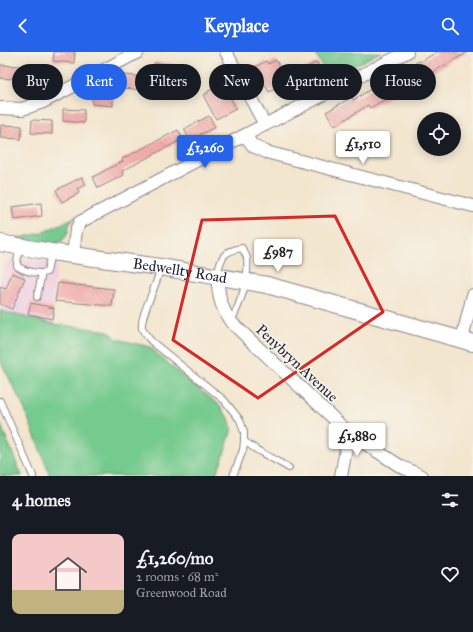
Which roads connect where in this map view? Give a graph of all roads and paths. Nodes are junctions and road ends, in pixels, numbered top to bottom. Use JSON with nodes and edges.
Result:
{"nodes":[{"id":1,"x":138,"y":52,"type":"edge"},
{"id":2,"x":226,"y":52,"type":"edge"},
{"id":3,"x":407,"y":52,"type":"edge"},
{"id":4,"x":0,"y":108,"type":"edge"},
{"id":5,"x":265,"y":125,"type":"junction"},
{"id":6,"x":245,"y":135,"type":"junction"},
{"id":7,"x":473,"y":206,"type":"edge"},
{"id":8,"x":0,"y":243,"type":"edge"},
{"id":9,"x":19,"y":247,"type":"junction"},
{"id":10,"x":51,"y":252,"type":"junction"},
{"id":11,"x":72,"y":255,"type":"junction"},
{"id":12,"x":160,"y":267,"type":"junction"},
{"id":13,"x":42,"y":273,"type":"junction"},
{"id":14,"x":217,"y":277,"type":"junction"},
{"id":15,"x":246,"y":282,"type":"junction"},
{"id":16,"x":473,"y":295,"type":"edge"},
{"id":17,"x":37,"y":297,"type":"dead end"},
{"id":18,"x":231,"y":322,"type":"junction"},
{"id":19,"x":467,"y":341,"type":"edge"},
{"id":20,"x":0,"y":401,"type":"edge"},
{"id":21,"x":349,"y":434,"type":"junction"},
{"id":22,"x":244,"y":441,"type":"junction"},
{"id":23,"x":290,"y":468,"type":"dead end"},
{"id":24,"x":33,"y":476,"type":"edge"},
{"id":25,"x":233,"y":476,"type":"edge"},
{"id":26,"x":341,"y":476,"type":"edge"},
{"id":27,"x":422,"y":476,"type":"edge"}],
"edges":[{"from":1,"to":4,"type":"street"},
{"from":2,"to":5,"type":"street"},
{"from":3,"to":5,"type":"street"},
{"from":5,"to":6,"type":"street"},
{"from":6,"to":7,"type":"street"},
{"from":6,"to":11,"type":"street"},
{"from":8,"to":9,"type":"street","name":"Bedwellty Road"},
{"from":9,"to":10,"type":"street","name":"Bedwellty Road"},
{"from":9,"to":13,"type":"lane"},
{"from":10,"to":11,"type":"street","name":"Bedwellty Road"},
{"from":10,"to":13,"type":"lane"},
{"from":11,"to":12,"type":"street","name":"Bedwellty Road"},
{"from":12,"to":14,"type":"street","name":"Bedwellty Road"},
{"from":12,"to":22,"type":"lane"},
{"from":13,"to":17,"type":"lane"},
{"from":14,"to":15,"type":"street","name":"Bedwellty Road"},
{"from":14,"to":15,"type":"lane"},
{"from":14,"to":18,"type":"street","name":"Penybryn Avenue"},
{"from":15,"to":18,"type":"lane"},
{"from":15,"to":19,"type":"street","name":"Bedwellty Road"},
{"from":16,"to":19,"type":"street"},
{"from":18,"to":21,"type":"street","name":"Penybryn Avenue"},
{"from":20,"to":24,"type":"lane"},
{"from":21,"to":26,"type":"street"},
{"from":21,"to":27,"type":"street","name":"Penybryn Avenue"},
{"from":22,"to":23,"type":"lane"},
{"from":22,"to":25,"type":"lane"}]}
